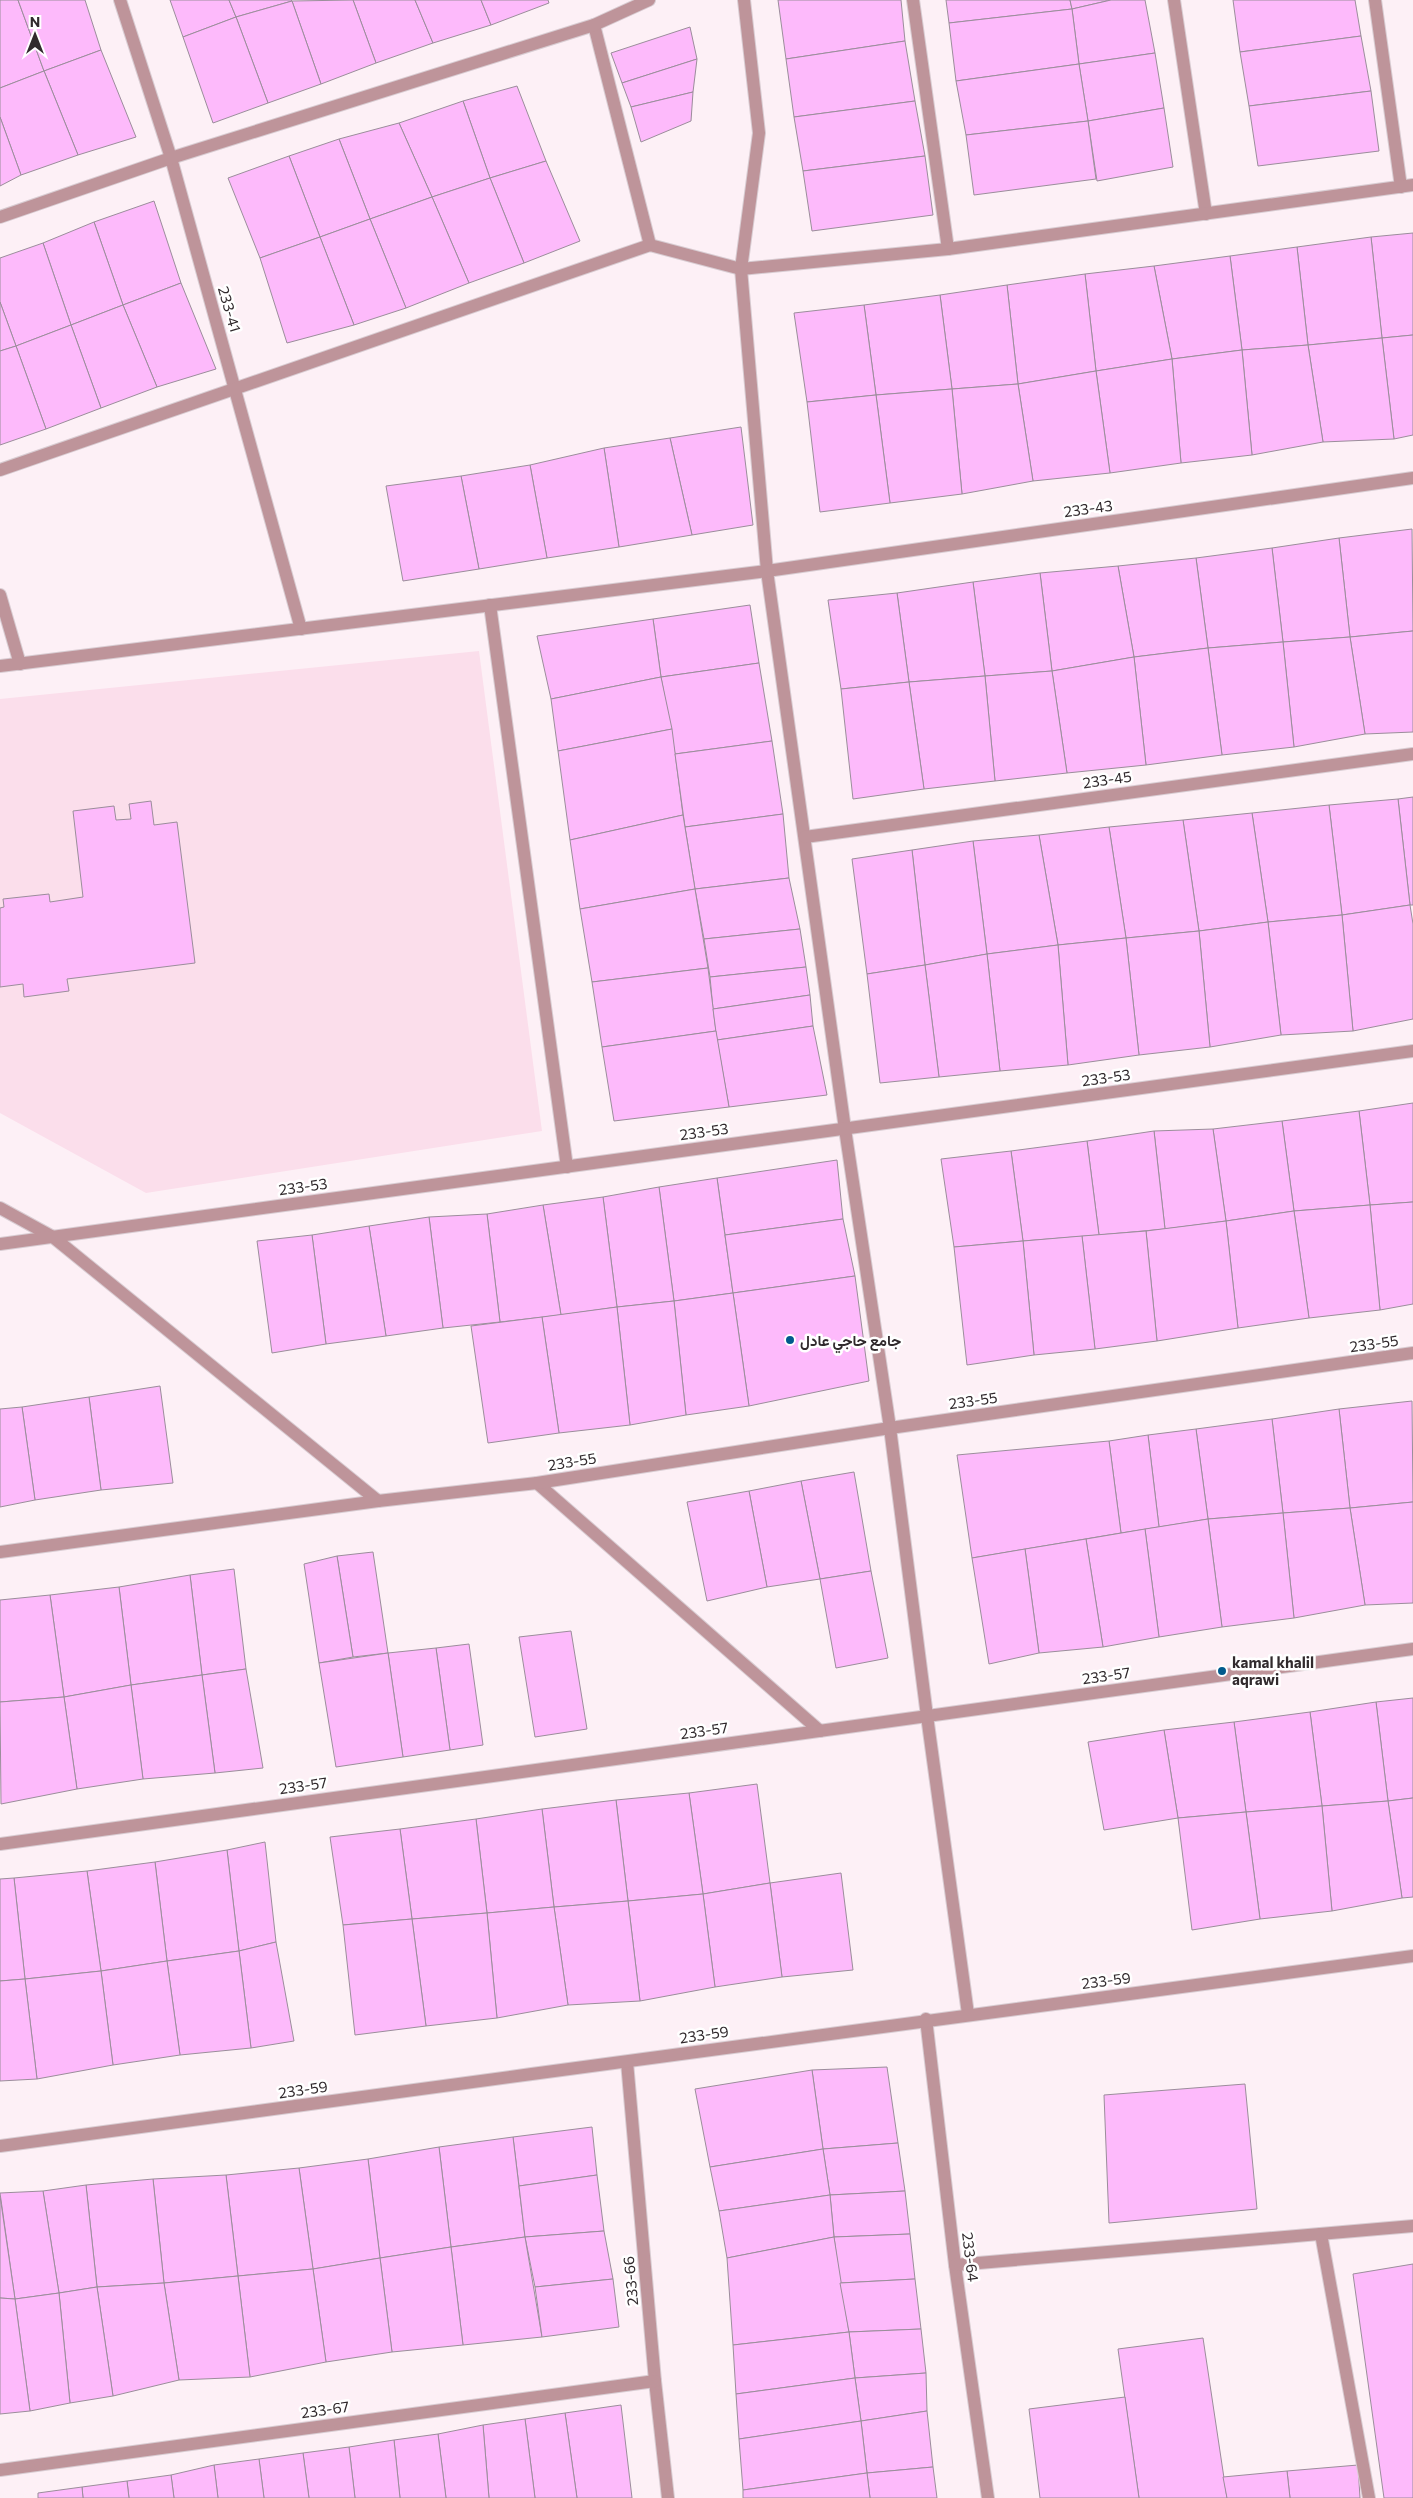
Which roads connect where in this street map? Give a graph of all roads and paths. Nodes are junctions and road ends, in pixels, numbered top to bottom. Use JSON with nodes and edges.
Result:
{"nodes":[{"id":1,"x":120,"y":0,"type":"edge"},
{"id":2,"x":649,"y":0,"type":"edge"},
{"id":3,"x":744,"y":0,"type":"edge"},
{"id":4,"x":913,"y":0,"type":"edge"},
{"id":5,"x":1174,"y":0,"type":"edge"},
{"id":6,"x":1375,"y":0,"type":"edge"},
{"id":7,"x":594,"y":25,"type":"junction"},
{"id":8,"x":172,"y":158,"type":"junction"},
{"id":9,"x":1407,"y":186,"type":"edge"},
{"id":10,"x":1206,"y":214,"type":"junction"},
{"id":11,"x":0,"y":218,"type":"edge"},
{"id":12,"x":650,"y":245,"type":"junction"},
{"id":13,"x":948,"y":249,"type":"junction"},
{"id":14,"x":741,"y":269,"type":"junction"},
{"id":15,"x":235,"y":387,"type":"junction"},
{"id":16,"x":0,"y":470,"type":"edge"},
{"id":17,"x":1413,"y":478,"type":"edge"},
{"id":18,"x":767,"y":571,"type":"junction"},
{"id":19,"x":0,"y":595,"type":"edge"},
{"id":20,"x":490,"y":605,"type":"junction"},
{"id":21,"x":301,"y":629,"type":"junction"},
{"id":22,"x":20,"y":664,"type":"junction"},
{"id":23,"x":0,"y":666,"type":"edge"},
{"id":24,"x":1413,"y":754,"type":"edge"},
{"id":25,"x":804,"y":837,"type":"junction"},
{"id":26,"x":1413,"y":1051,"type":"edge"},
{"id":27,"x":845,"y":1129,"type":"junction"},
{"id":28,"x":567,"y":1167,"type":"junction"},
{"id":29,"x":0,"y":1208,"type":"edge"},
{"id":30,"x":52,"y":1237,"type":"junction"},
{"id":31,"x":0,"y":1244,"type":"edge"},
{"id":32,"x":1413,"y":1353,"type":"edge"},
{"id":33,"x":890,"y":1428,"type":"junction"},
{"id":34,"x":538,"y":1483,"type":"junction"},
{"id":35,"x":378,"y":1501,"type":"junction"},
{"id":36,"x":0,"y":1552,"type":"edge"},
{"id":37,"x":1413,"y":1649,"type":"edge"},
{"id":38,"x":927,"y":1716,"type":"junction"},
{"id":39,"x":820,"y":1731,"type":"junction"},
{"id":40,"x":0,"y":1844,"type":"edge"},
{"id":41,"x":1413,"y":1956,"type":"edge"},
{"id":42,"x":968,"y":2014,"type":"junction"},
{"id":43,"x":926,"y":2019,"type":"junction"},
{"id":44,"x":627,"y":2062,"type":"junction"},
{"id":45,"x":0,"y":2146,"type":"edge"},
{"id":46,"x":1413,"y":2226,"type":"edge"},
{"id":47,"x":1321,"y":2234,"type":"junction"},
{"id":48,"x":955,"y":2264,"type":"junction"},
{"id":49,"x":655,"y":2381,"type":"junction"},
{"id":50,"x":0,"y":2470,"type":"edge"},
{"id":51,"x":668,"y":2498,"type":"edge"},
{"id":52,"x":988,"y":2498,"type":"edge"},
{"id":53,"x":1369,"y":2498,"type":"edge"}],
"edges":[{"from":1,"to":8,"type":"street","name":"233-41"},
{"from":2,"to":7,"type":"street"},
{"from":3,"to":14,"type":"street"},
{"from":4,"to":13,"type":"street"},
{"from":5,"to":10,"type":"street"},
{"from":6,"to":9,"type":"street"},
{"from":7,"to":8,"type":"street"},
{"from":7,"to":12,"type":"street"},
{"from":8,"to":11,"type":"street"},
{"from":8,"to":15,"type":"street","name":"233-41"},
{"from":9,"to":10,"type":"street"},
{"from":10,"to":13,"type":"street"},
{"from":12,"to":14,"type":"street"},
{"from":12,"to":15,"type":"street"},
{"from":13,"to":14,"type":"street"},
{"from":14,"to":18,"type":"street"},
{"from":15,"to":16,"type":"street"},
{"from":15,"to":21,"type":"street","name":"233-41"},
{"from":17,"to":18,"type":"street","name":"233-43"},
{"from":18,"to":20,"type":"street","name":"233-43"},
{"from":18,"to":25,"type":"street"},
{"from":19,"to":22,"type":"street"},
{"from":20,"to":21,"type":"street","name":"233-43"},
{"from":20,"to":28,"type":"street"},
{"from":21,"to":22,"type":"street","name":"233-43"},
{"from":22,"to":23,"type":"street","name":"233-43"},
{"from":24,"to":25,"type":"street","name":"233-45"},
{"from":25,"to":27,"type":"street"},
{"from":26,"to":27,"type":"street","name":"233-53"},
{"from":27,"to":28,"type":"street","name":"233-53"},
{"from":27,"to":33,"type":"street"},
{"from":28,"to":30,"type":"street","name":"233-53"},
{"from":29,"to":30,"type":"street"},
{"from":30,"to":31,"type":"street","name":"233-53"},
{"from":30,"to":35,"type":"street"},
{"from":32,"to":33,"type":"street","name":"233-55"},
{"from":33,"to":34,"type":"street","name":"233-55"},
{"from":33,"to":38,"type":"street"},
{"from":34,"to":35,"type":"street","name":"233-55"},
{"from":34,"to":39,"type":"street"},
{"from":35,"to":36,"type":"street","name":"233-55"},
{"from":37,"to":38,"type":"street","name":"233-57"},
{"from":38,"to":39,"type":"street","name":"233-57"},
{"from":38,"to":42,"type":"street"},
{"from":39,"to":40,"type":"street","name":"233-57"},
{"from":41,"to":42,"type":"street","name":"233-59"},
{"from":42,"to":43,"type":"street","name":"233-59"},
{"from":43,"to":44,"type":"street","name":"233-59"},
{"from":43,"to":48,"type":"street","name":"233-64"},
{"from":44,"to":45,"type":"street","name":"233-59"},
{"from":44,"to":49,"type":"street","name":"233-66"},
{"from":46,"to":47,"type":"street"},
{"from":47,"to":48,"type":"street"},
{"from":47,"to":53,"type":"street"},
{"from":48,"to":52,"type":"street","name":"233-64"},
{"from":49,"to":50,"type":"street","name":"233-67"},
{"from":49,"to":51,"type":"street","name":"233-66"}]}
